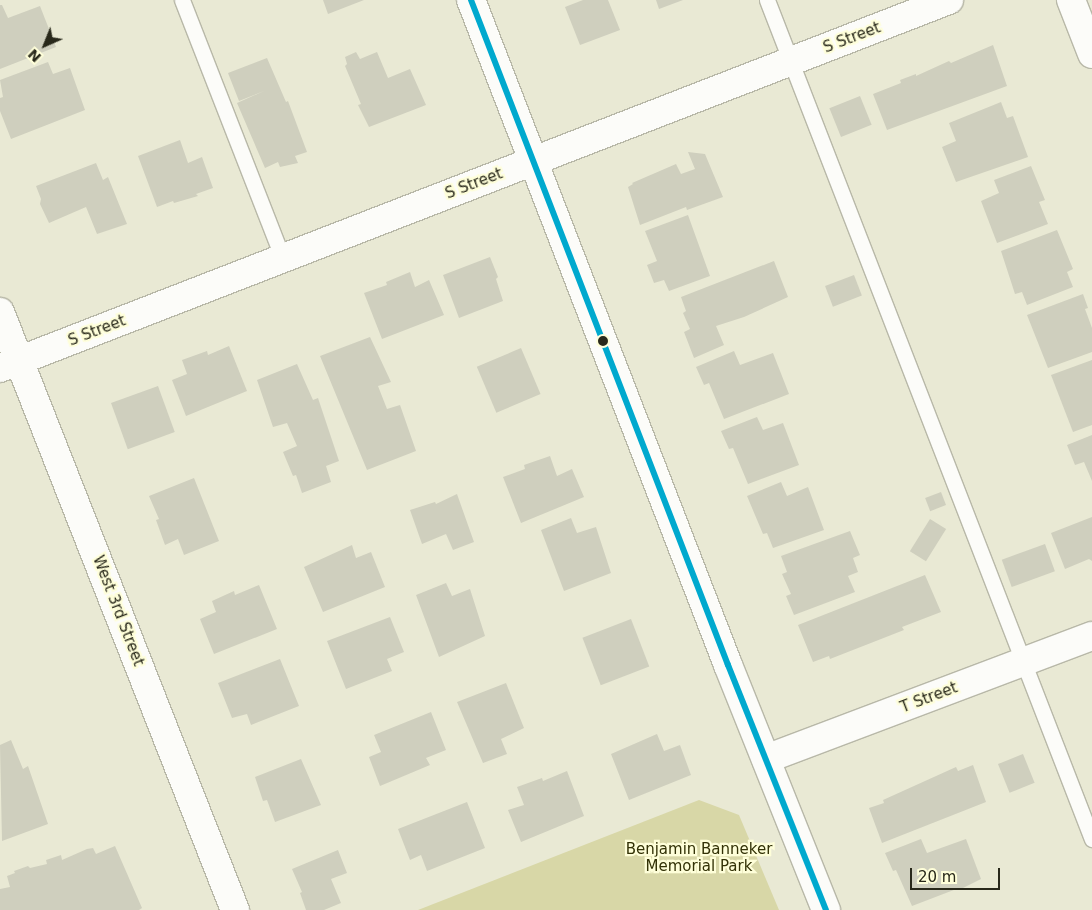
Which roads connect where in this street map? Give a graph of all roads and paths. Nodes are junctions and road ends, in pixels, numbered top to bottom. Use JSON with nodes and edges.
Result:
{"nodes":[{"id":1,"x":182,"y":0,"type":"edge"},
{"id":2,"x":471,"y":0,"type":"edge"},
{"id":3,"x":767,"y":0,"type":"edge"},
{"id":4,"x":948,"y":0,"type":"edge"},
{"id":5,"x":1071,"y":0,"type":"edge"},
{"id":6,"x":1092,"y":54,"type":"edge"},
{"id":7,"x":791,"y":61,"type":"junction"},
{"id":8,"x":534,"y":161,"type":"junction"},
{"id":9,"x":283,"y":259,"type":"junction"},
{"id":10,"x":0,"y":312,"type":"edge"},
{"id":11,"x":10,"y":364,"type":"edge"},
{"id":12,"x":1092,"y":636,"type":"edge"},
{"id":13,"x":1024,"y":663,"type":"junction"},
{"id":14,"x":766,"y":759,"type":"junction"},
{"id":15,"x":1092,"y":839,"type":"edge"},
{"id":16,"x":235,"y":910,"type":"edge"},
{"id":17,"x":826,"y":910,"type":"edge"}],
"edges":[{"from":1,"to":9,"type":"lane"},
{"from":2,"to":8,"type":"street"},
{"from":3,"to":7,"type":"lane"},
{"from":4,"to":7,"type":"street","name":"S Street"},
{"from":5,"to":6,"type":"street"},
{"from":7,"to":8,"type":"street","name":"S Street"},
{"from":7,"to":13,"type":"lane"},
{"from":8,"to":9,"type":"street","name":"S Street"},
{"from":8,"to":14,"type":"street"},
{"from":9,"to":11,"type":"street","name":"S Street"},
{"from":10,"to":11,"type":"street","name":"West 3rd Street"},
{"from":11,"to":16,"type":"street","name":"West 3rd Street"},
{"from":12,"to":13,"type":"street","name":"T Street"},
{"from":13,"to":14,"type":"street","name":"T Street"},
{"from":13,"to":15,"type":"lane"},
{"from":14,"to":17,"type":"street"}]}
